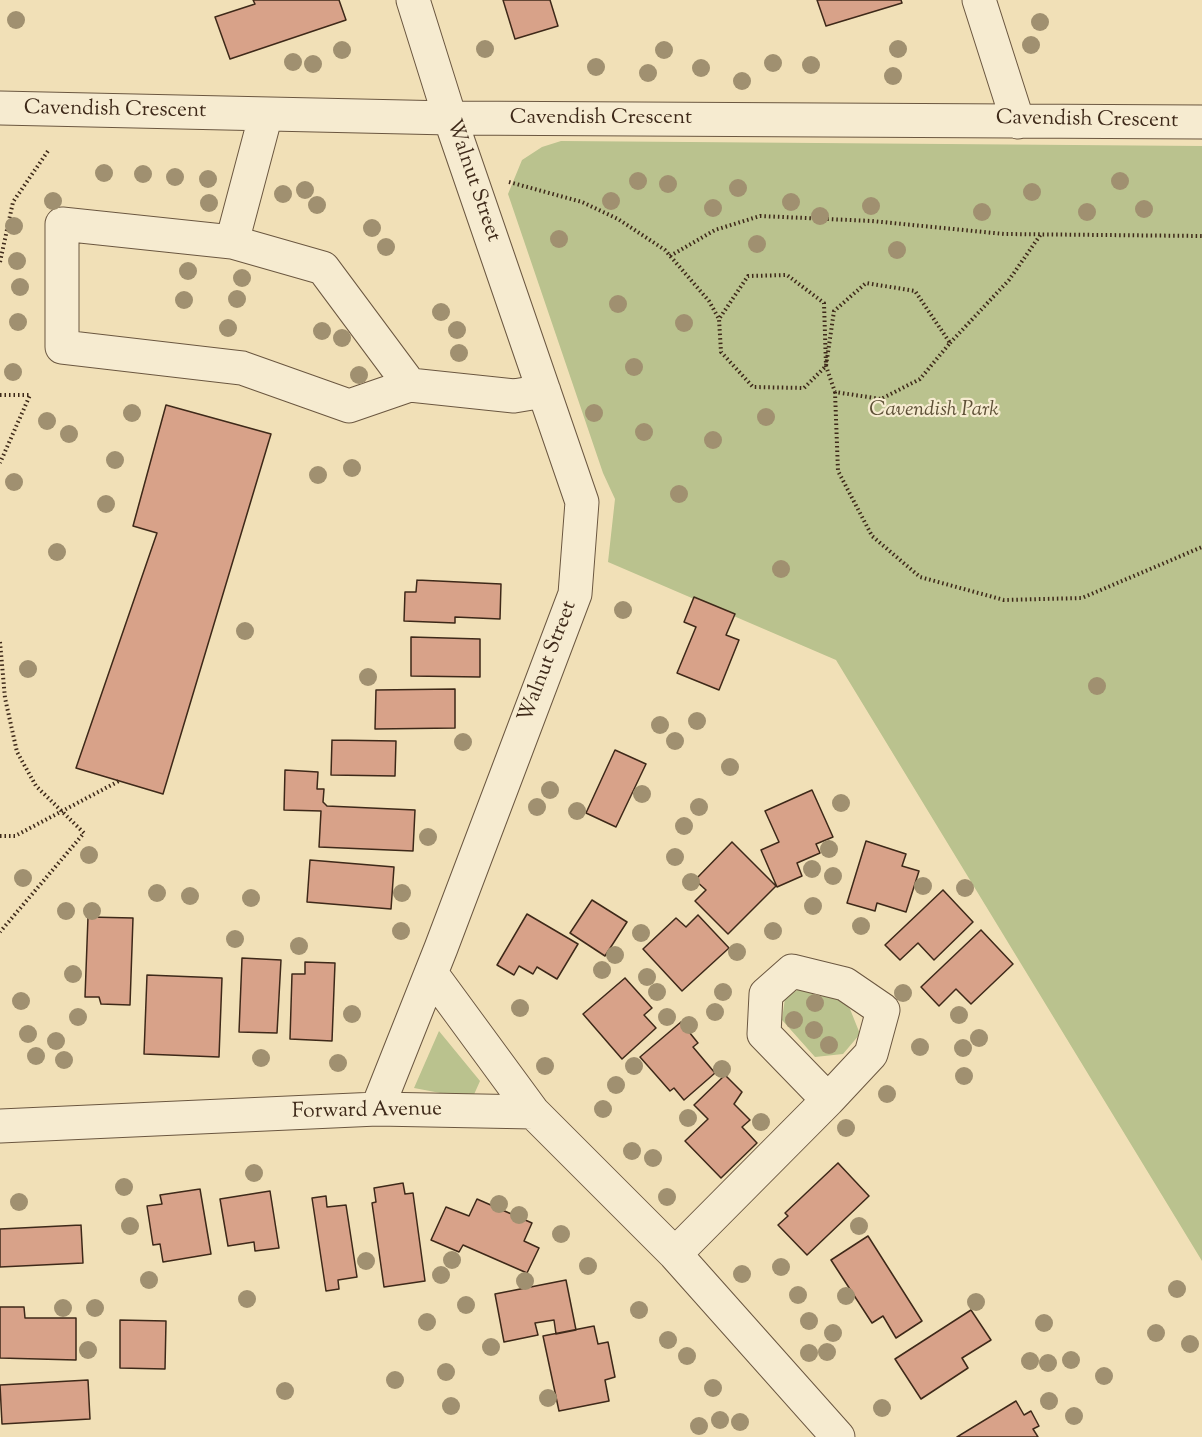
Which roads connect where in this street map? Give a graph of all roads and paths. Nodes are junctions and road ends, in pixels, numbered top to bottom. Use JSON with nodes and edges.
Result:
{"nodes":[{"id":1,"x":413,"y":0,"type":"edge"},
{"id":2,"x":979,"y":0,"type":"edge"},
{"id":3,"x":0,"y":108,"type":"edge"},
{"id":4,"x":266,"y":114,"type":"junction"},
{"id":5,"x":450,"y":118,"type":"junction"},
{"id":6,"x":1018,"y":122,"type":"junction"},
{"id":7,"x":1202,"y":122,"type":"edge"},
{"id":8,"x":48,"y":151,"type":"dead end"},
{"id":9,"x":468,"y":171,"type":"junction"},
{"id":10,"x":1041,"y":234,"type":"junction"},
{"id":11,"x":1202,"y":236,"type":"edge"},
{"id":12,"x":232,"y":242,"type":"junction"},
{"id":13,"x":670,"y":256,"type":"junction"},
{"id":14,"x":0,"y":262,"type":"edge"},
{"id":15,"x":719,"y":319,"type":"junction"},
{"id":16,"x":950,"y":343,"type":"junction"},
{"id":17,"x":826,"y":366,"type":"junction"},
{"id":18,"x":410,"y":386,"type":"junction"},
{"id":19,"x":544,"y":391,"type":"junction"},
{"id":20,"x":835,"y":392,"type":"junction"},
{"id":21,"x":0,"y":395,"type":"edge"},
{"id":22,"x":0,"y":463,"type":"edge"},
{"id":23,"x":1202,"y":547,"type":"edge"},
{"id":24,"x":0,"y":642,"type":"edge"},
{"id":25,"x":119,"y":781,"type":"dead end"},
{"id":26,"x":62,"y":811,"type":"junction"},
{"id":27,"x":0,"y":836,"type":"edge"},
{"id":28,"x":0,"y":932,"type":"edge"},
{"id":29,"x":431,"y":973,"type":"junction"},
{"id":30,"x":828,"y":1100,"type":"dead end"},
{"id":31,"x":377,"y":1109,"type":"junction"},
{"id":32,"x":533,"y":1112,"type":"junction"},
{"id":33,"x":0,"y":1126,"type":"edge"},
{"id":34,"x":675,"y":1254,"type":"junction"},
{"id":35,"x":838,"y":1437,"type":"edge"}],
"edges":[{"from":1,"to":5,"type":"street","name":"Walnut Street"},
{"from":2,"to":6,"type":"street"},
{"from":3,"to":4,"type":"street","name":"Cavendish Crescent"},
{"from":4,"to":5,"type":"street","name":"Cavendish Crescent"},
{"from":4,"to":12,"type":"street"},
{"from":5,"to":6,"type":"street","name":"Cavendish Crescent"},
{"from":5,"to":9,"type":"street","name":"Walnut Street"},
{"from":6,"to":7,"type":"street","name":"Cavendish Crescent"},
{"from":8,"to":14,"type":"path"},
{"from":9,"to":13,"type":"path"},
{"from":9,"to":19,"type":"street","name":"Walnut Street"},
{"from":10,"to":11,"type":"path"},
{"from":10,"to":13,"type":"path"},
{"from":10,"to":16,"type":"path"},
{"from":12,"to":18,"type":"street"},
{"from":12,"to":18,"type":"street"},
{"from":13,"to":15,"type":"path"},
{"from":15,"to":17,"type":"path"},
{"from":15,"to":17,"type":"path"},
{"from":16,"to":17,"type":"path"},
{"from":16,"to":20,"type":"path"},
{"from":17,"to":20,"type":"path"},
{"from":18,"to":19,"type":"street"},
{"from":19,"to":29,"type":"street","name":"Walnut Street"},
{"from":20,"to":23,"type":"path"},
{"from":21,"to":22,"type":"path"},
{"from":24,"to":26,"type":"path"},
{"from":25,"to":26,"type":"path"},
{"from":26,"to":27,"type":"path"},
{"from":26,"to":28,"type":"path"},
{"from":29,"to":31,"type":"street","name":"Walnut Street"},
{"from":29,"to":32,"type":"street"},
{"from":30,"to":34,"type":"street"},
{"from":31,"to":32,"type":"street","name":"Forward Avenue"},
{"from":31,"to":33,"type":"street","name":"Forward Avenue"},
{"from":32,"to":34,"type":"street"},
{"from":34,"to":35,"type":"street"}]}
